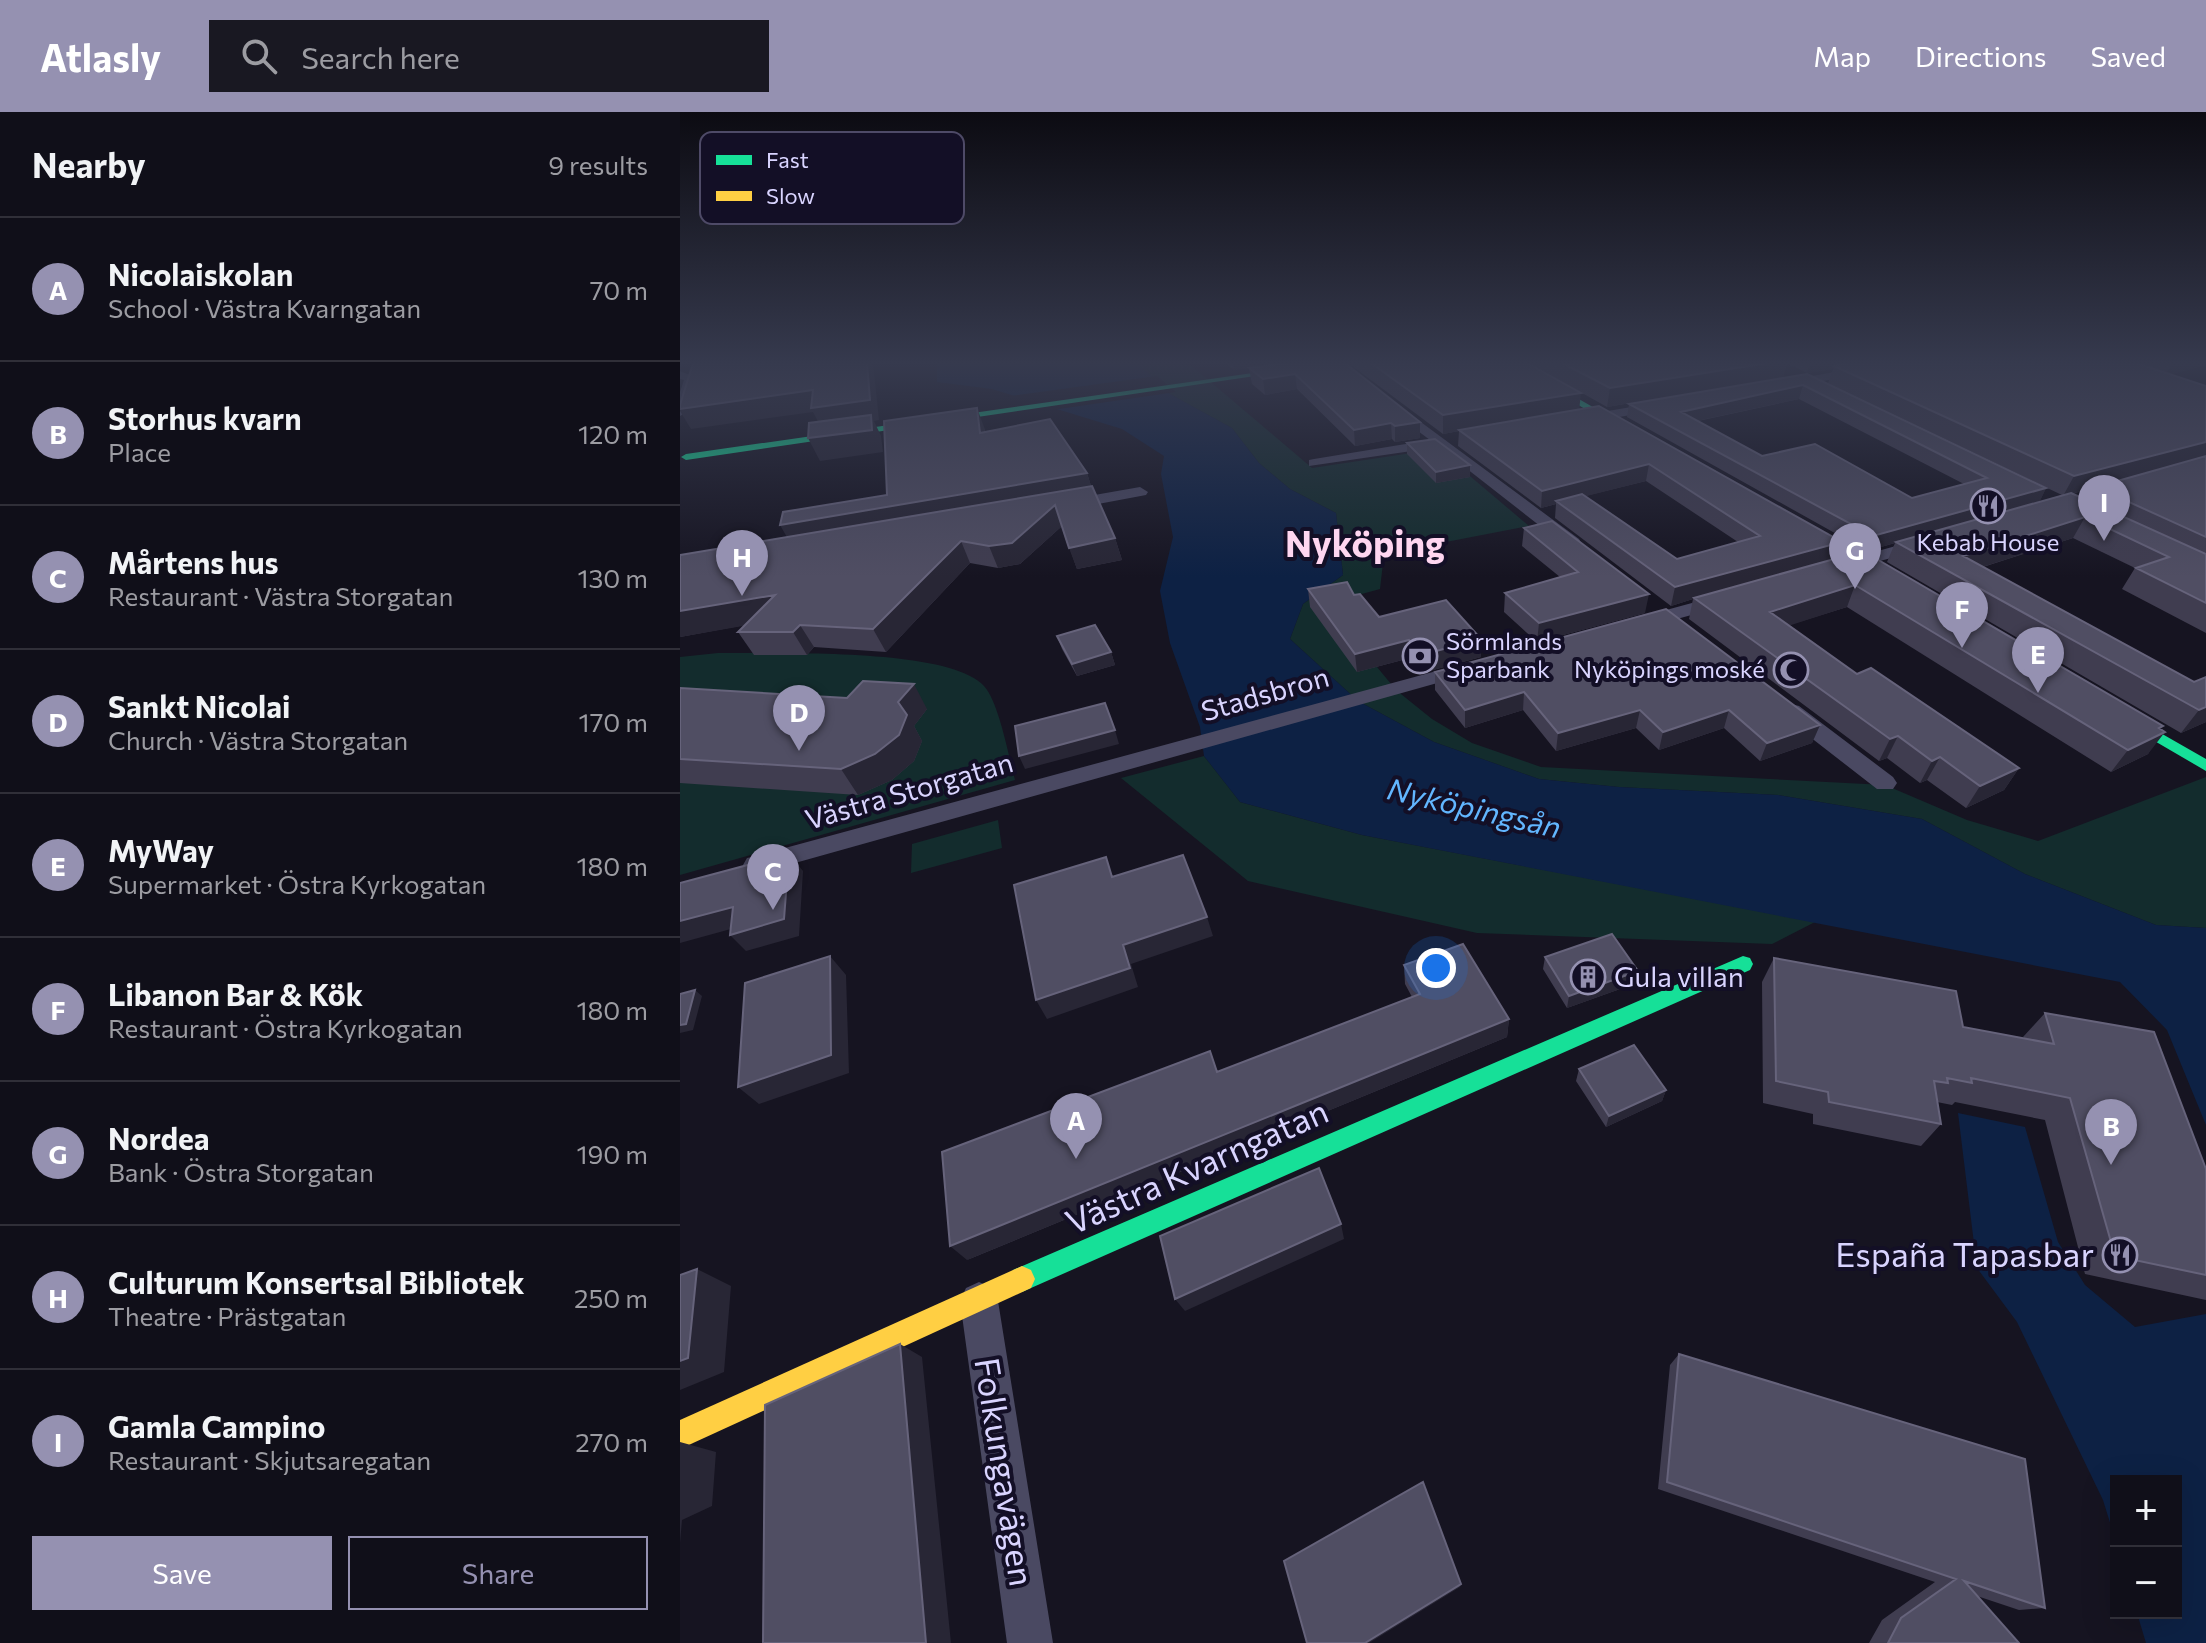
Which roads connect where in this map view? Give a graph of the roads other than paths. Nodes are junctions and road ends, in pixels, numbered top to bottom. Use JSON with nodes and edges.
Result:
{"nodes":[{"id":1,"x":809,"y":434,"type":"edge"},
{"id":2,"x":1440,"y":434,"type":"edge"},
{"id":3,"x":1635,"y":434,"type":"edge"},
{"id":4,"x":1450,"y":441,"type":"junction"},
{"id":5,"x":1655,"y":446,"type":"edge"},
{"id":6,"x":685,"y":452,"type":"edge"},
{"id":7,"x":1314,"y":463,"type":"dead end"},
{"id":8,"x":1140,"y":492,"type":"dead end"},
{"id":9,"x":1048,"y":508,"type":"edge"},
{"id":10,"x":1775,"y":513,"type":"edge"},
{"id":11,"x":1948,"y":537,"type":"edge"},
{"id":12,"x":1585,"y":552,"type":"edge"},
{"id":13,"x":1861,"y":561,"type":"junction"},
{"id":14,"x":1822,"y":572,"type":"edge"},
{"id":15,"x":1916,"y":594,"type":"edge"},
{"id":16,"x":1739,"y":596,"type":"edge"},
{"id":17,"x":1645,"y":598,"type":"edge"},
{"id":18,"x":1668,"y":616,"type":"junction"},
{"id":19,"x":1623,"y":628,"type":"edge"},
{"id":20,"x":1692,"y":634,"type":"edge"},
{"id":21,"x":1484,"y":665,"type":"edge"},
{"id":22,"x":1776,"y":699,"type":"edge"},
{"id":23,"x":2094,"y":699,"type":"edge"},
{"id":24,"x":1156,"y":756,"type":"joint"},
{"id":25,"x":2205,"y":764,"type":"edge"},
{"id":26,"x":1885,"y":783,"type":"dead end"},
{"id":27,"x":739,"y":870,"type":"edge"},
{"id":28,"x":1743,"y":964,"type":"dead end"},
{"id":29,"x":979,"y":1301,"type":"junction"},
{"id":30,"x":680,"y":1435,"type":"edge"},
{"id":31,"x":1030,"y":1643,"type":"edge"}],
"edges":[{"from":1,"to":6,"type":"street"},
{"from":2,"to":4,"type":"street"},
{"from":3,"to":5,"type":"street"},
{"from":4,"to":7,"type":"street"},
{"from":4,"to":12,"type":"street"},
{"from":8,"to":9,"type":"street"},
{"from":10,"to":13,"type":"street"},
{"from":11,"to":13,"type":"street"},
{"from":13,"to":14,"type":"street"},
{"from":13,"to":15,"type":"street"},
{"from":16,"to":18,"type":"street"},
{"from":17,"to":18,"type":"street"},
{"from":18,"to":19,"type":"street"},
{"from":18,"to":20,"type":"street"},
{"from":21,"to":24,"type":"street","name":"Stadsbron"},
{"from":22,"to":26,"type":"street"},
{"from":23,"to":25,"type":"street"},
{"from":24,"to":27,"type":"street","name":"Västra Storgatan"},
{"from":28,"to":29,"type":"street","name":"Västra Kvarngatan"},
{"from":29,"to":30,"type":"street","name":"Västra Kvarngatan"},
{"from":29,"to":31,"type":"street","name":"Folkungavägen"}]}
